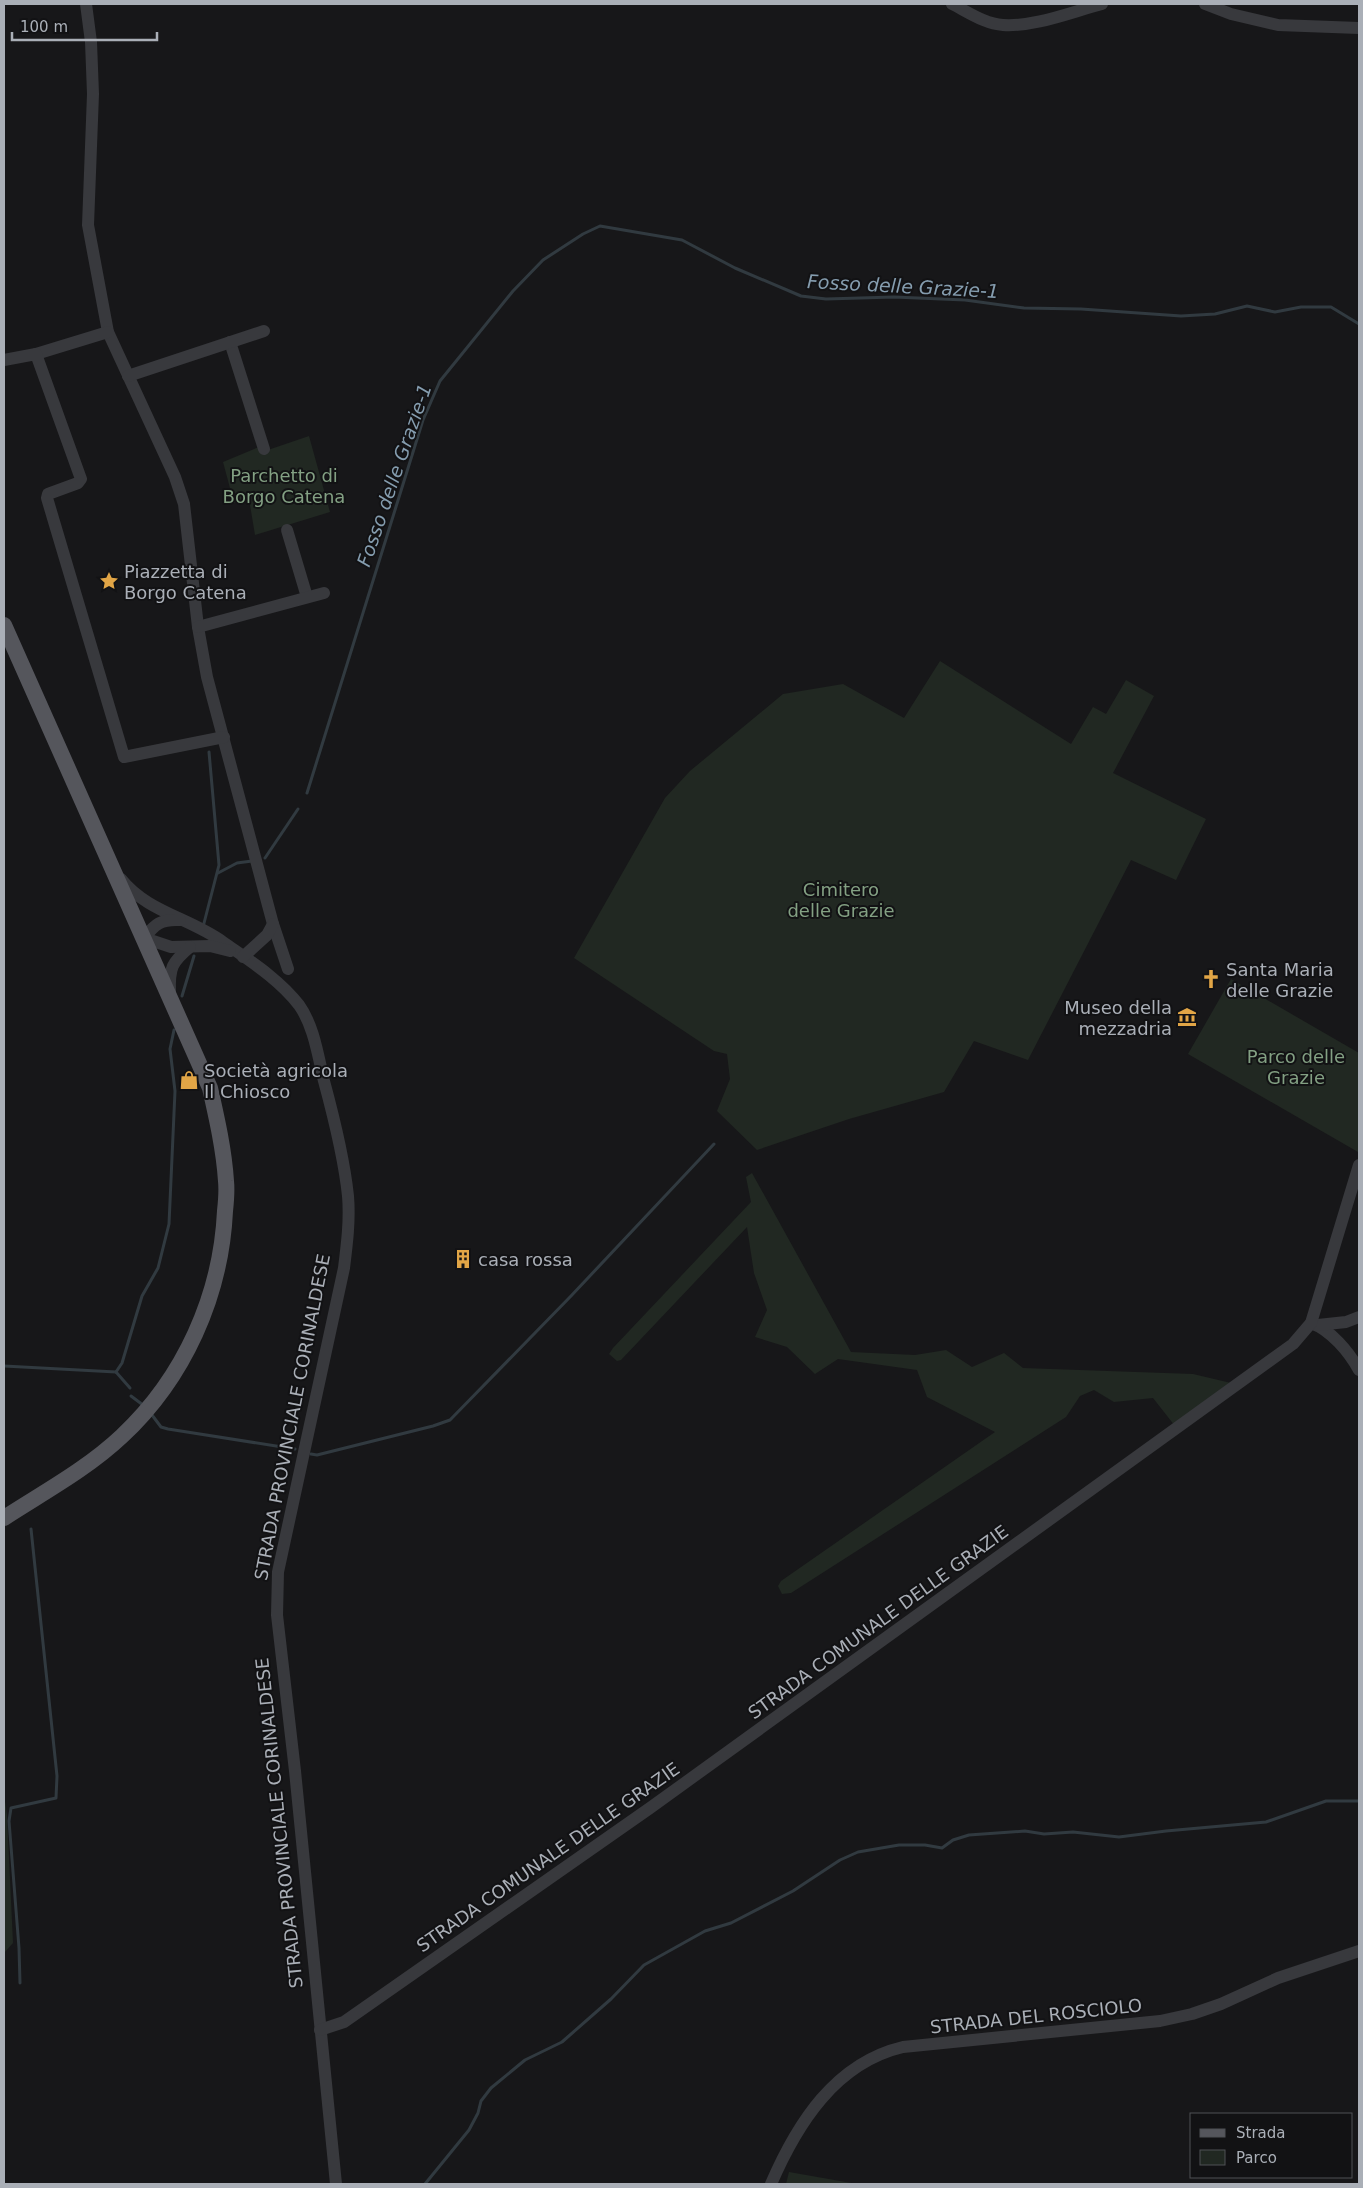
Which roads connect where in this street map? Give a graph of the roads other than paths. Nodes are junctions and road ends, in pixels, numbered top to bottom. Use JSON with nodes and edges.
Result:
{"nodes":[{"id":1,"x":86,"y":4,"type":"edge"},
{"id":2,"x":952,"y":4,"type":"edge"},
{"id":3,"x":1102,"y":4,"type":"edge"},
{"id":4,"x":1205,"y":4,"type":"edge"},
{"id":5,"x":1359,"y":28,"type":"edge"},
{"id":6,"x":264,"y":331,"type":"dead end"},
{"id":7,"x":108,"y":332,"type":"junction"},
{"id":8,"x":230,"y":342,"type":"junction"},
{"id":9,"x":36,"y":354,"type":"junction"},
{"id":10,"x":4,"y":360,"type":"edge"},
{"id":11,"x":128,"y":376,"type":"junction"},
{"id":12,"x":264,"y":449,"type":"dead end"},
{"id":13,"x":287,"y":530,"type":"dead end"},
{"id":14,"x":324,"y":593,"type":"dead end"},
{"id":15,"x":307,"y":597,"type":"junction"},
{"id":16,"x":4,"y":625,"type":"edge"},
{"id":17,"x":198,"y":627,"type":"junction"},
{"id":18,"x":224,"y":737,"type":"junction"},
{"id":19,"x":110,"y":865,"type":"junction"},
{"id":20,"x":180,"y":920,"type":"junction"},
{"id":21,"x":273,"y":924,"type":"junction"},
{"id":22,"x":144,"y":938,"type":"junction"},
{"id":23,"x":190,"y":947,"type":"junction"},
{"id":24,"x":243,"y":957,"type":"junction"},
{"id":25,"x":288,"y":969,"type":"dead end"},
{"id":26,"x":171,"y":1003,"type":"junction"},
{"id":27,"x":1359,"y":1165,"type":"edge"},
{"id":28,"x":1359,"y":1317,"type":"edge"},
{"id":29,"x":1314,"y":1324,"type":"junction"},
{"id":30,"x":1359,"y":1370,"type":"edge"},
{"id":31,"x":4,"y":1518,"type":"edge"},
{"id":32,"x":1359,"y":1952,"type":"edge"},
{"id":33,"x":320,"y":2030,"type":"junction"},
{"id":34,"x":336,"y":2184,"type":"edge"},
{"id":35,"x":772,"y":2184,"type":"edge"}],
"edges":[{"from":1,"to":7,"type":"street"},
{"from":2,"to":3,"type":"street"},
{"from":4,"to":5,"type":"street"},
{"from":6,"to":8,"type":"street"},
{"from":7,"to":9,"type":"street"},
{"from":7,"to":11,"type":"street"},
{"from":8,"to":11,"type":"street"},
{"from":8,"to":12,"type":"street"},
{"from":9,"to":10,"type":"street"},
{"from":9,"to":18,"type":"street"},
{"from":11,"to":17,"type":"street"},
{"from":13,"to":15,"type":"street"},
{"from":14,"to":15,"type":"street"},
{"from":15,"to":17,"type":"street"},
{"from":16,"to":19,"type":"main road","name":"STRADA PROVINCIALE CORINALDESE"},
{"from":17,"to":18,"type":"street"},
{"from":18,"to":21,"type":"street"},
{"from":19,"to":20,"type":"street","name":"STRADA PROVINCIALE CORINALDESE"},
{"from":19,"to":22,"type":"main road","name":"STRADA PROVINCIALE CORINALDESE"},
{"from":20,"to":22,"type":"street"},
{"from":20,"to":24,"type":"street","name":"STRADA PROVINCIALE CORINALDESE"},
{"from":21,"to":24,"type":"street"},
{"from":21,"to":25,"type":"street"},
{"from":22,"to":23,"type":"street","name":"STRADA PROVINCIALE CORINALDESE"},
{"from":22,"to":26,"type":"main road"},
{"from":23,"to":24,"type":"street","name":"STRADA PROVINCIALE CORINALDESE"},
{"from":23,"to":26,"type":"street"},
{"from":24,"to":33,"type":"street","name":"STRADA PROVINCIALE CORINALDESE"},
{"from":26,"to":31,"type":"main road"},
{"from":27,"to":29,"type":"street","name":"STRADA COMUNALE DELLE GRAZIE"},
{"from":28,"to":29,"type":"street"},
{"from":29,"to":30,"type":"street"},
{"from":29,"to":33,"type":"street","name":"STRADA COMUNALE DELLE GRAZIE"},
{"from":32,"to":35,"type":"street","name":"STRADA DEL ROSCIOLO"},
{"from":33,"to":34,"type":"street","name":"STRADA PROVINCIALE CORINALDESE"}]}
